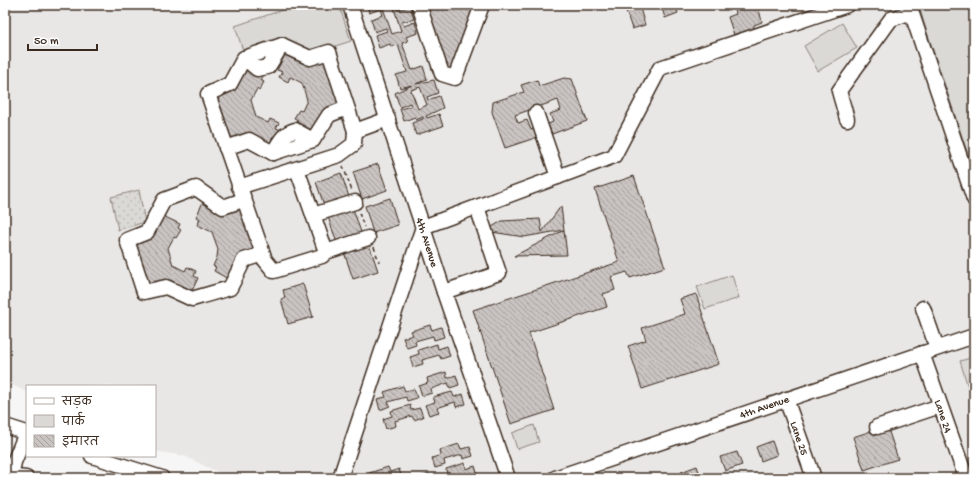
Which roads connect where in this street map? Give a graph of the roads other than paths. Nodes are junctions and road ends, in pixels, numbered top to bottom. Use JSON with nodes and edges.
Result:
{"nodes":[{"id":1,"x":350,"y":5,"type":"edge"},
{"id":2,"x":419,"y":5,"type":"edge"},
{"id":3,"x":482,"y":5,"type":"edge"},
{"id":4,"x":847,"y":5,"type":"edge"},
{"id":5,"x":910,"y":9,"type":"edge"},
{"id":6,"x":348,"y":108,"type":"junction"},
{"id":7,"x":536,"y":113,"type":"dead end"},
{"id":8,"x":388,"y":119,"type":"junction"},
{"id":9,"x":847,"y":119,"type":"dead end"},
{"id":10,"x":355,"y":131,"type":"junction"},
{"id":11,"x":226,"y":148,"type":"junction"},
{"id":12,"x":297,"y":169,"type":"junction"},
{"id":13,"x":558,"y":177,"type":"junction"},
{"id":14,"x":241,"y":194,"type":"junction"},
{"id":15,"x":974,"y":199,"type":"edge"},
{"id":16,"x":355,"y":202,"type":"dead end"},
{"id":17,"x":477,"y":207,"type":"junction"},
{"id":18,"x":313,"y":215,"type":"junction"},
{"id":19,"x":423,"y":227,"type":"junction"},
{"id":20,"x":368,"y":238,"type":"dead end"},
{"id":21,"x":326,"y":252,"type":"junction"},
{"id":22,"x":263,"y":254,"type":"junction"},
{"id":23,"x":444,"y":292,"type":"junction"},
{"id":24,"x":923,"y":308,"type":"dead end"},
{"id":25,"x":974,"y":336,"type":"edge"},
{"id":26,"x":937,"y":348,"type":"junction"},
{"id":27,"x":922,"y":354,"type":"junction"},
{"id":28,"x":786,"y":399,"type":"junction"},
{"id":29,"x":940,"y":406,"type":"junction"},
{"id":30,"x":5,"y":426,"type":"edge"},
{"id":31,"x":877,"y":427,"type":"dead end"},
{"id":32,"x":26,"y":433,"type":"edge"},
{"id":33,"x":94,"y":457,"type":"edge"},
{"id":34,"x":9,"y":461,"type":"edge"},
{"id":35,"x":129,"y":473,"type":"edge"},
{"id":36,"x":10,"y":478,"type":"edge"},
{"id":37,"x":26,"y":478,"type":"edge"},
{"id":38,"x":162,"y":478,"type":"edge"},
{"id":39,"x":340,"y":478,"type":"edge"},
{"id":40,"x":508,"y":478,"type":"edge"},
{"id":41,"x":555,"y":478,"type":"edge"},
{"id":42,"x":814,"y":478,"type":"edge"},
{"id":43,"x":966,"y":478,"type":"edge"}],
"edges":[{"from":1,"to":8,"type":"street","name":"4th Avenue"},
{"from":2,"to":3,"type":"street"},
{"from":4,"to":13,"type":"street"},
{"from":5,"to":9,"type":"street"},
{"from":5,"to":15,"type":"street"},
{"from":6,"to":10,"type":"street"},
{"from":6,"to":11,"type":"street"},
{"from":6,"to":11,"type":"street"},
{"from":7,"to":13,"type":"street"},
{"from":8,"to":10,"type":"street"},
{"from":8,"to":19,"type":"street","name":"4th Avenue"},
{"from":10,"to":12,"type":"street"},
{"from":11,"to":14,"type":"street"},
{"from":12,"to":14,"type":"street"},
{"from":12,"to":18,"type":"street"},
{"from":13,"to":17,"type":"street"},
{"from":14,"to":22,"type":"street"},
{"from":14,"to":22,"type":"street"},
{"from":16,"to":18,"type":"street"},
{"from":17,"to":19,"type":"street"},
{"from":17,"to":23,"type":"street"},
{"from":18,"to":21,"type":"street"},
{"from":19,"to":23,"type":"street","name":"4th Avenue"},
{"from":19,"to":39,"type":"street"},
{"from":20,"to":21,"type":"street"},
{"from":21,"to":22,"type":"street"},
{"from":23,"to":40,"type":"street","name":"4th Avenue"},
{"from":24,"to":26,"type":"street"},
{"from":25,"to":26,"type":"street","name":"4th Avenue"},
{"from":26,"to":27,"type":"street","name":"4th Avenue"},
{"from":27,"to":28,"type":"street","name":"4th Avenue"},
{"from":27,"to":29,"type":"street","name":"Lane 24"},
{"from":28,"to":41,"type":"street","name":"4th Avenue"},
{"from":28,"to":42,"type":"street","name":"Lane 25"},
{"from":29,"to":31,"type":"street"},
{"from":29,"to":43,"type":"street","name":"Lane 24"},
{"from":30,"to":32,"type":"street"},
{"from":32,"to":34,"type":"street"},
{"from":33,"to":35,"type":"street"},
{"from":34,"to":36,"type":"street"},
{"from":35,"to":38,"type":"street"},
{"from":36,"to":37,"type":"street"}]}
